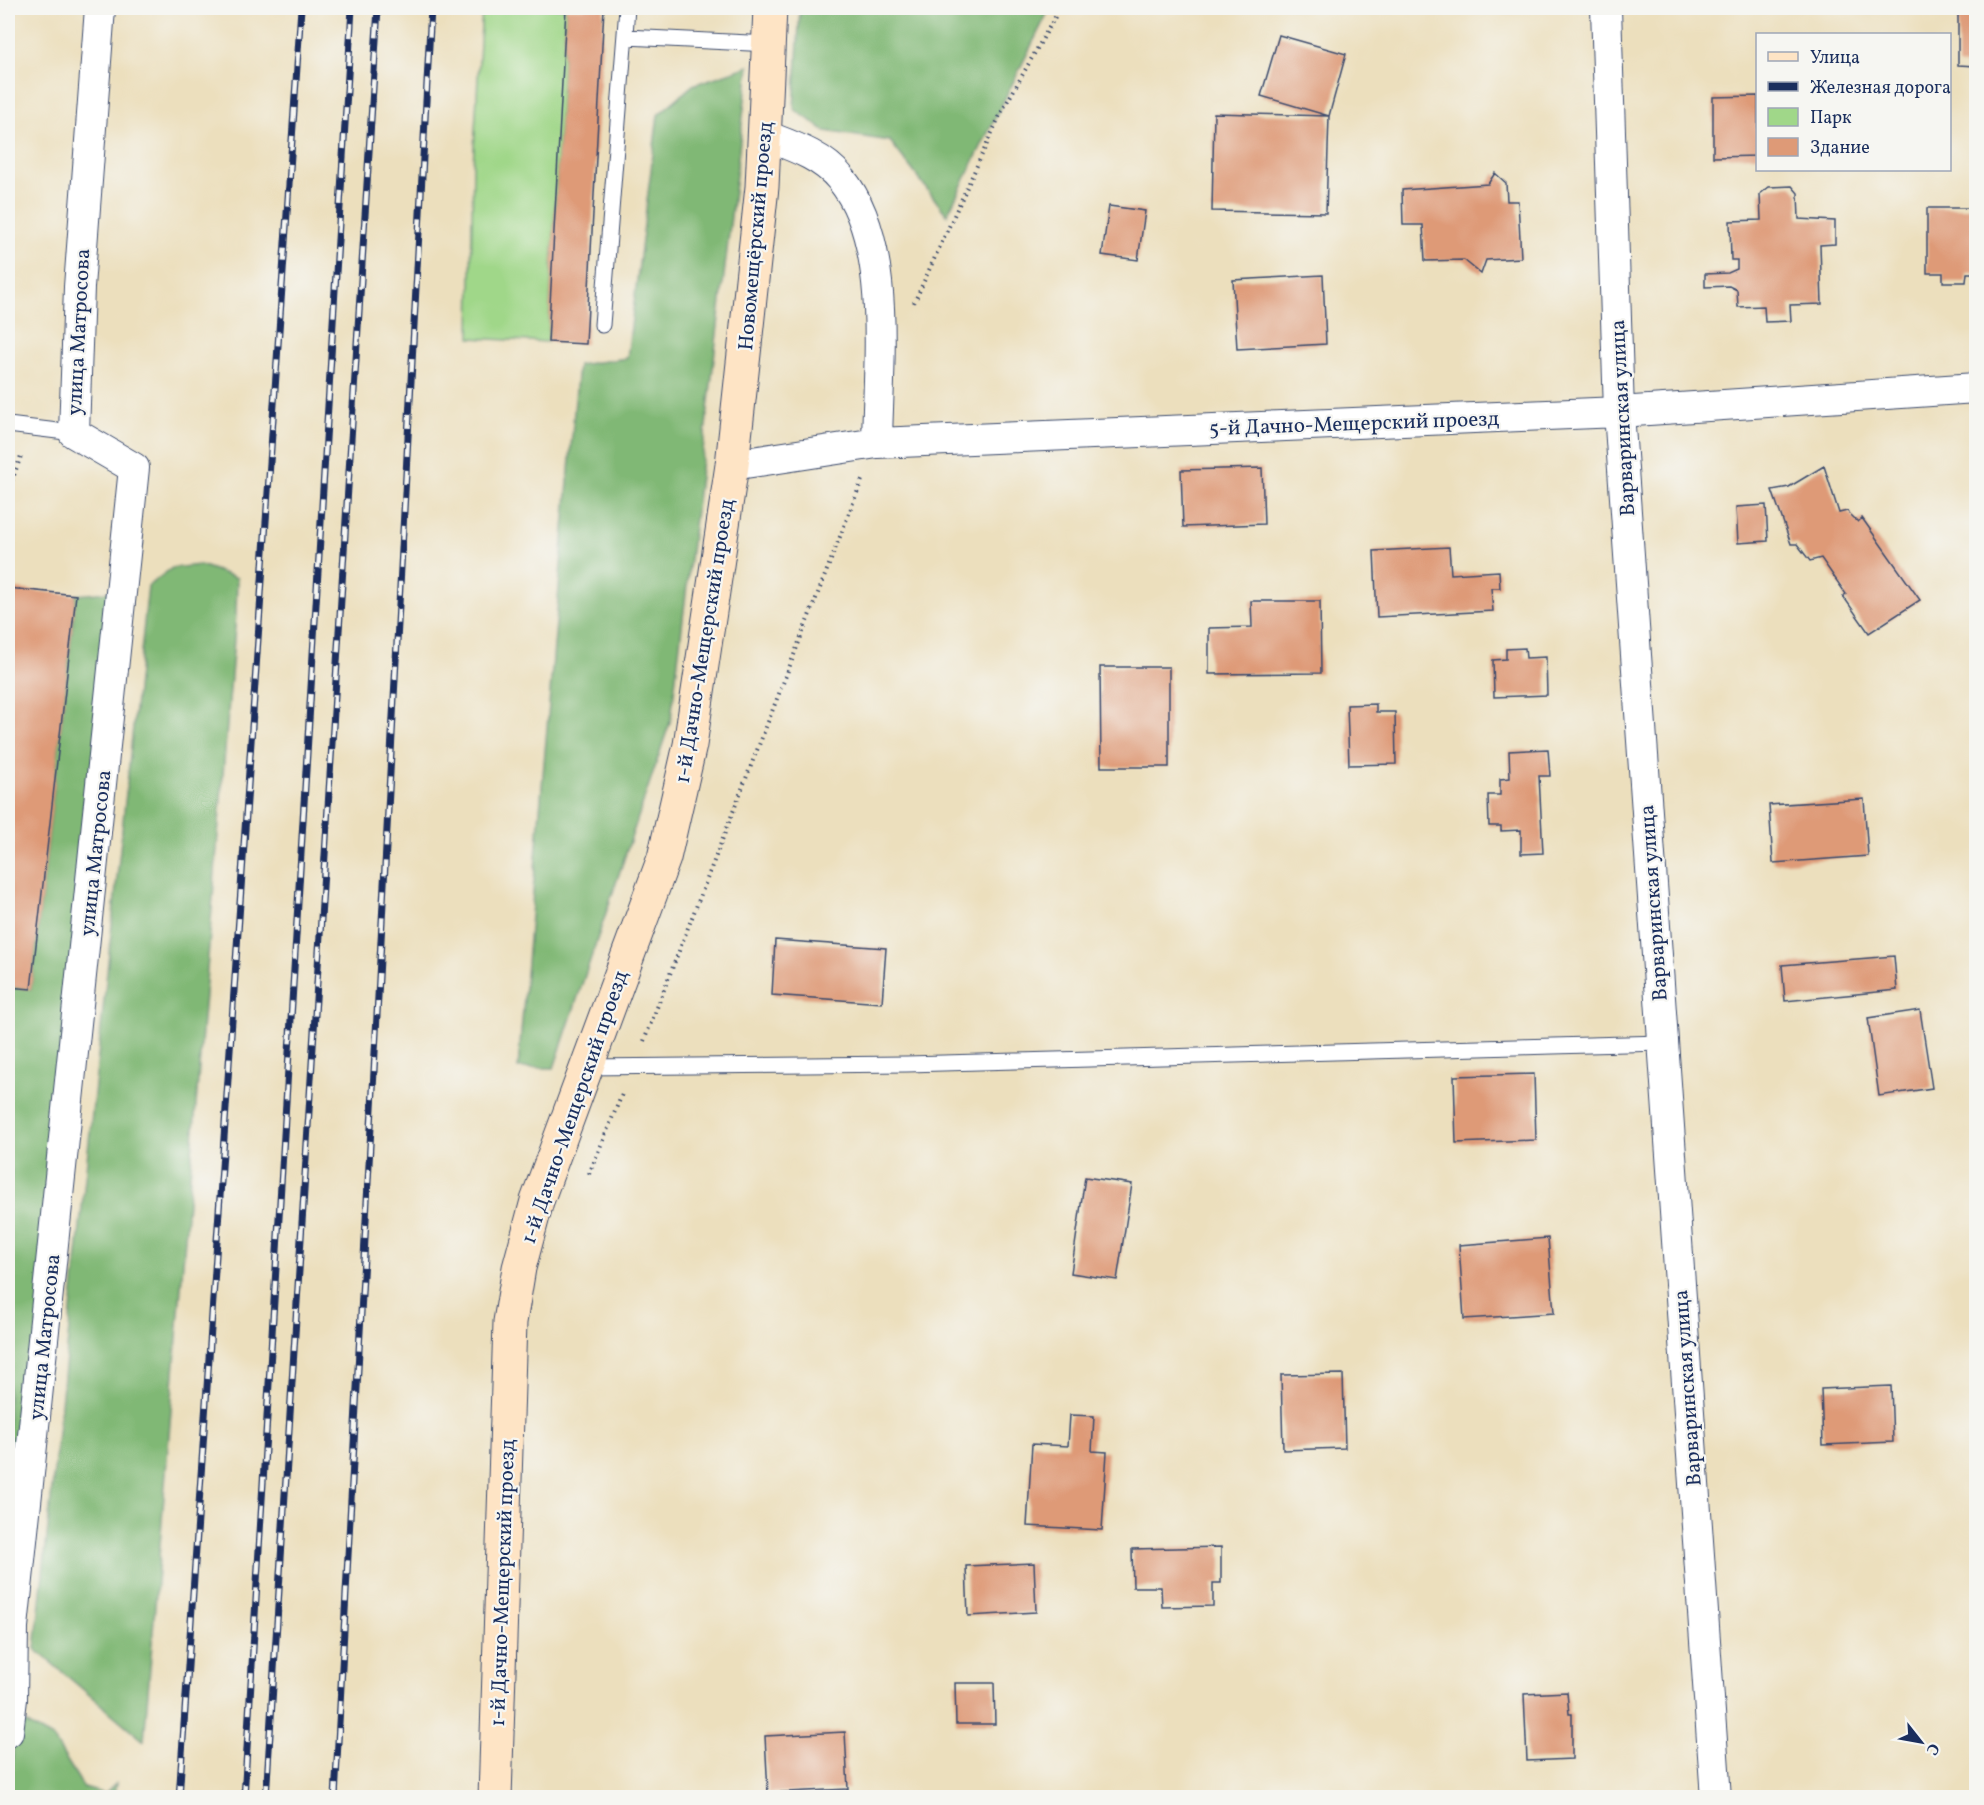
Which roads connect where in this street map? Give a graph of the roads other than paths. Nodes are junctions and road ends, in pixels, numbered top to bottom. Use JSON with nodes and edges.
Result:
{"nodes":[{"id":1,"x":100,"y":8,"type":"edge"},
{"id":2,"x":627,"y":8,"type":"edge"},
{"id":3,"x":770,"y":8,"type":"edge"},
{"id":4,"x":1606,"y":8,"type":"edge"},
{"id":5,"x":626,"y":37,"type":"junction"},
{"id":6,"x":770,"y":44,"type":"junction"},
{"id":7,"x":766,"y":136,"type":"junction"},
{"id":8,"x":602,"y":324,"type":"dead end"},
{"id":9,"x":1977,"y":388,"type":"edge"},
{"id":10,"x":1619,"y":412,"type":"junction"},
{"id":11,"x":8,"y":425,"type":"edge"},
{"id":12,"x":74,"y":433,"type":"junction"},
{"id":13,"x":877,"y":443,"type":"junction"},
{"id":14,"x":732,"y":465,"type":"junction"},
{"id":15,"x":1662,"y":1043,"type":"junction"},
{"id":16,"x":585,"y":1067,"type":"junction"},
{"id":17,"x":10,"y":1627,"type":"edge"},
{"id":18,"x":8,"y":1732,"type":"edge"},
{"id":19,"x":495,"y":1797,"type":"edge"},
{"id":20,"x":1716,"y":1797,"type":"edge"}],
"edges":[{"from":1,"to":12,"type":"street","name":"улица Матросова"},
{"from":2,"to":5,"type":"lane"},
{"from":3,"to":6,"type":"street","name":"Новомещёрский проезд"},
{"from":4,"to":10,"type":"street","name":"Варваринская улица"},
{"from":5,"to":6,"type":"lane"},
{"from":5,"to":8,"type":"lane"},
{"from":6,"to":7,"type":"street","name":"Новомещёрский проезд"},
{"from":7,"to":13,"type":"street"},
{"from":7,"to":14,"type":"street","name":"Новомещёрский проезд"},
{"from":9,"to":10,"type":"street","name":"5-й Дачно-Мещерский проезд"},
{"from":10,"to":13,"type":"street","name":"5-й Дачно-Мещерский проезд"},
{"from":10,"to":15,"type":"street","name":"Варваринская улица"},
{"from":11,"to":12,"type":"lane"},
{"from":12,"to":17,"type":"street","name":"улица Матросова"},
{"from":13,"to":14,"type":"street","name":"5-й Дачно-Мещерский проезд"},
{"from":14,"to":16,"type":"street","name":"1-й Дачно-Мещерский проезд"},
{"from":15,"to":16,"type":"lane"},
{"from":15,"to":20,"type":"street","name":"Варваринская улица"},
{"from":16,"to":19,"type":"street","name":"1-й Дачно-Мещерский проезд"},
{"from":17,"to":18,"type":"street","name":"улица Матросова"}]}
